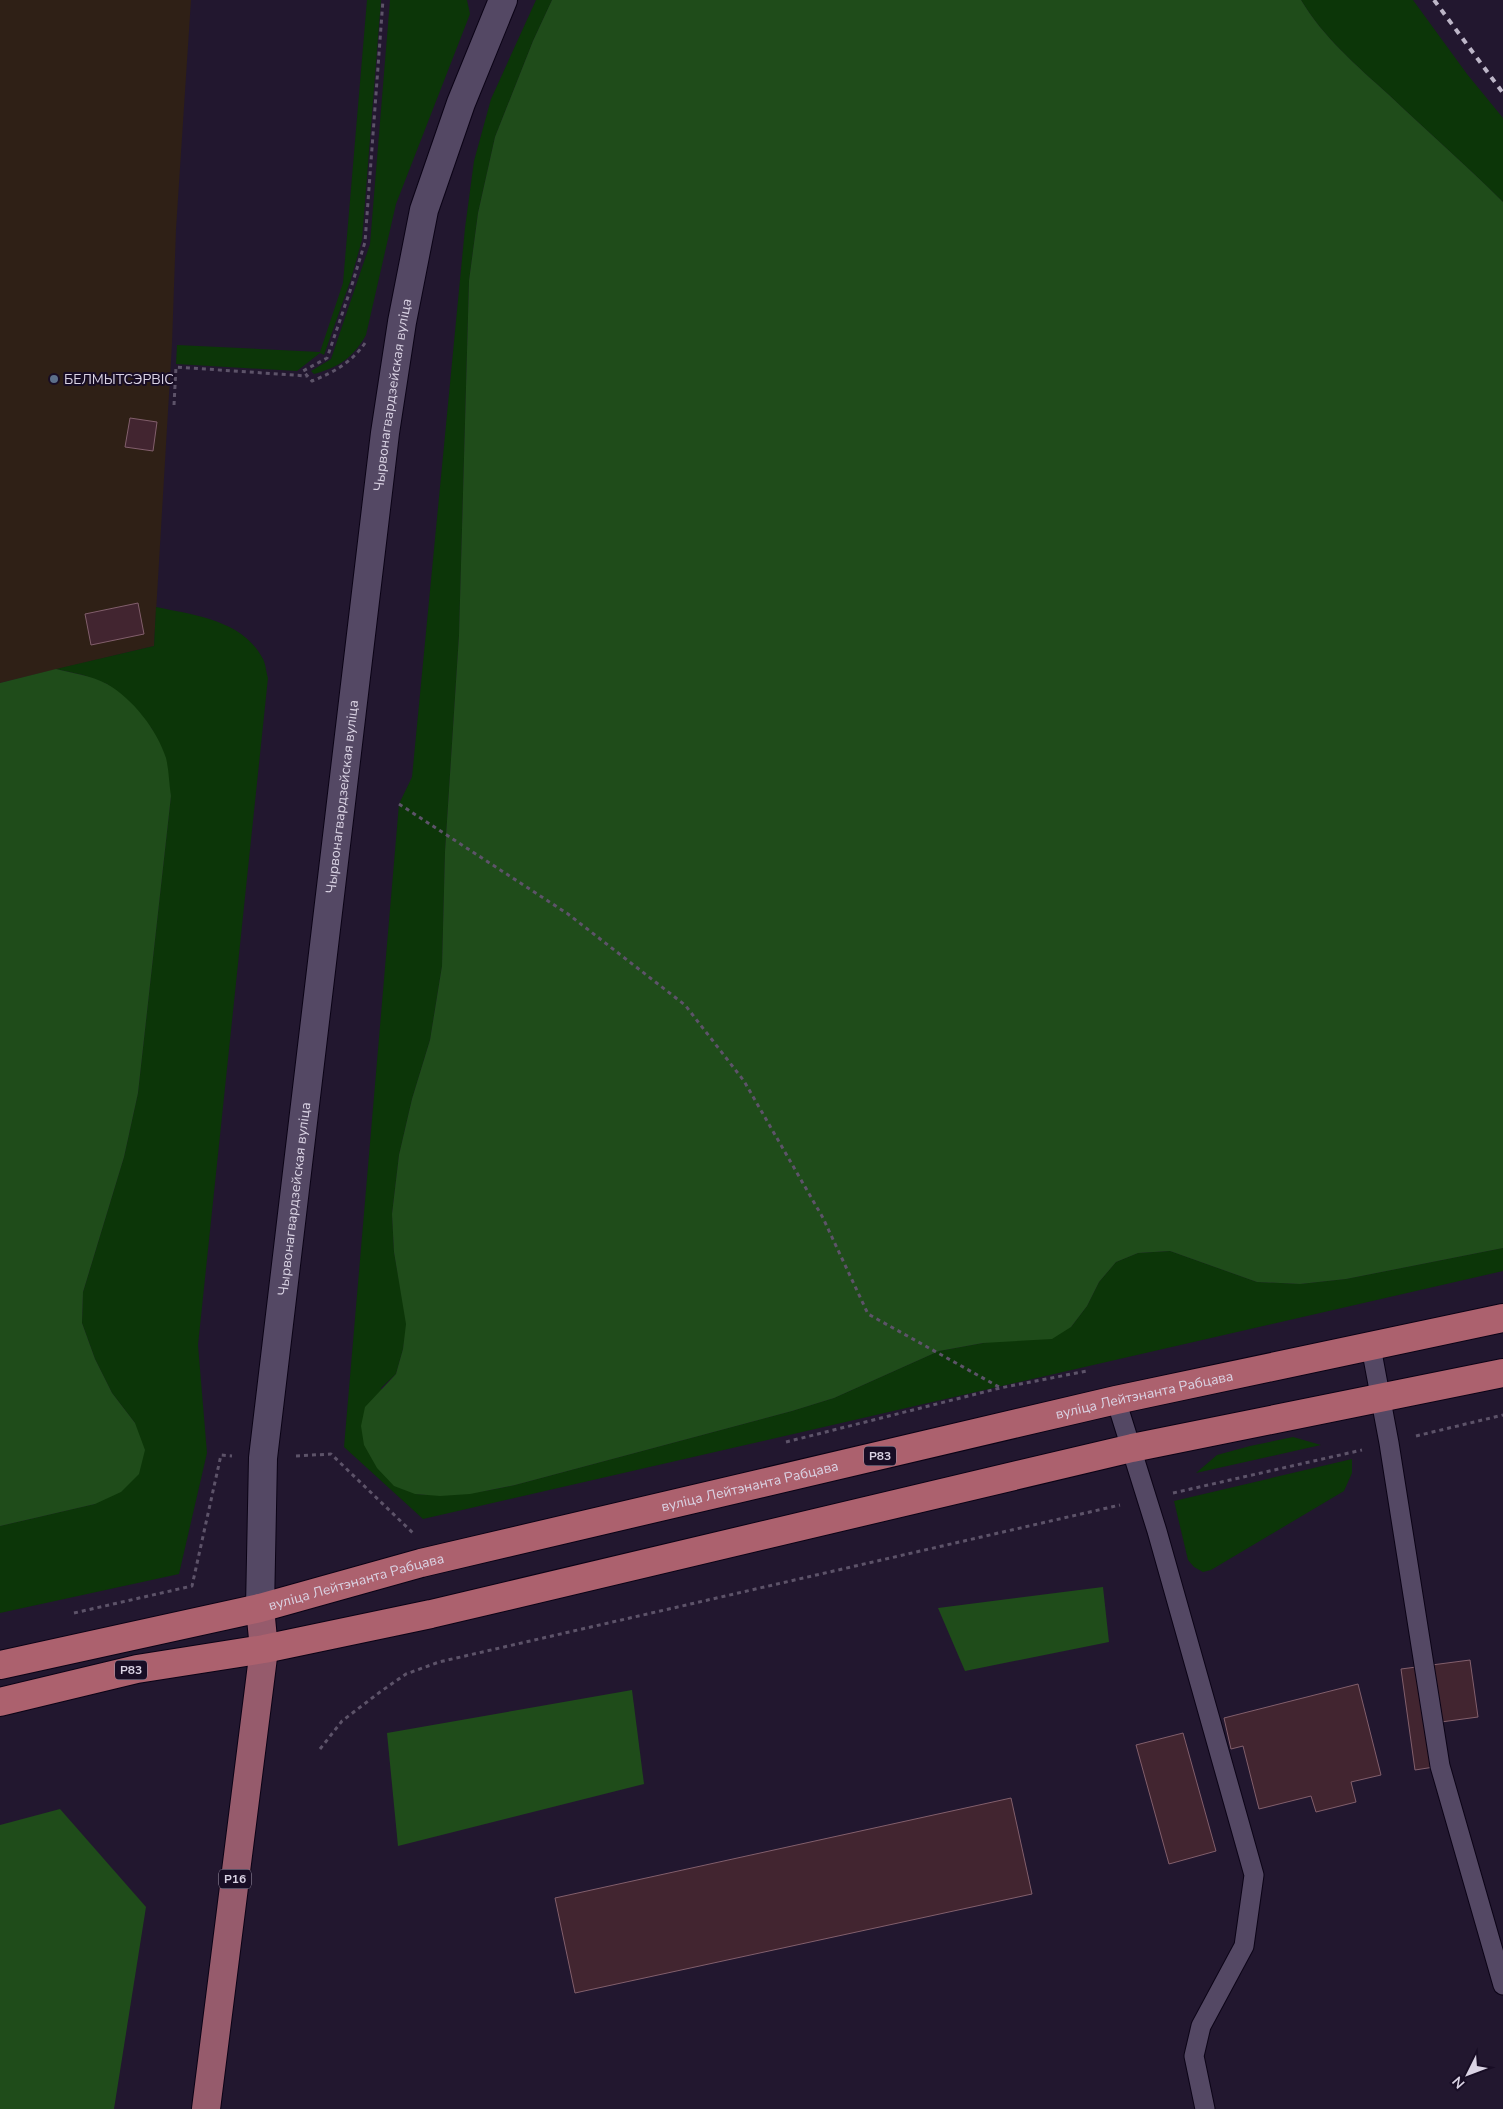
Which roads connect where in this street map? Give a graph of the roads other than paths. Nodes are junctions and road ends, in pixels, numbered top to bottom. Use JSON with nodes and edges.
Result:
{"nodes":[{"id":1,"x":503,"y":0,"type":"edge"},
{"id":2,"x":1503,"y":1318,"type":"edge"},
{"id":3,"x":1371,"y":1347,"type":"junction"},
{"id":4,"x":1503,"y":1373,"type":"edge"},
{"id":5,"x":1380,"y":1398,"type":"junction"},
{"id":6,"x":1116,"y":1400,"type":"junction"},
{"id":7,"x":1132,"y":1448,"type":"junction"},
{"id":8,"x":260,"y":1608,"type":"junction"},
{"id":9,"x":264,"y":1649,"type":"junction"},
{"id":10,"x":0,"y":1666,"type":"edge"},
{"id":11,"x":0,"y":1702,"type":"edge"},
{"id":12,"x":1503,"y":1985,"type":"edge"},
{"id":13,"x":206,"y":2109,"type":"edge"},
{"id":14,"x":1205,"y":2109,"type":"edge"}],
"edges":[{"from":1,"to":8,"type":"street","name":"Чырвонагвардзейская вуліца"},
{"from":2,"to":3,"type":"highway","name":"вуліца Лейтэнанта Рабцава","number":"Р83"},
{"from":3,"to":5,"type":"lane"},
{"from":3,"to":6,"type":"highway","name":"вуліца Лейтэнанта Рабцава","number":"Р83"},
{"from":4,"to":5,"type":"highway","number":"Р83"},
{"from":5,"to":7,"type":"highway","number":"Р83"},
{"from":5,"to":12,"type":"lane"},
{"from":6,"to":7,"type":"lane"},
{"from":6,"to":8,"type":"highway","name":"вуліца Лейтэнанта Рабцава","number":"Р83"},
{"from":7,"to":9,"type":"highway","number":"Р83"},
{"from":7,"to":14,"type":"lane"},
{"from":8,"to":9,"type":"main road","number":"Р16"},
{"from":8,"to":10,"type":"highway","name":"вуліца Лейтэнанта Рабцава","number":"Р83"},
{"from":9,"to":11,"type":"highway","number":"Р83"},
{"from":9,"to":13,"type":"main road","number":"Р16"}]}
